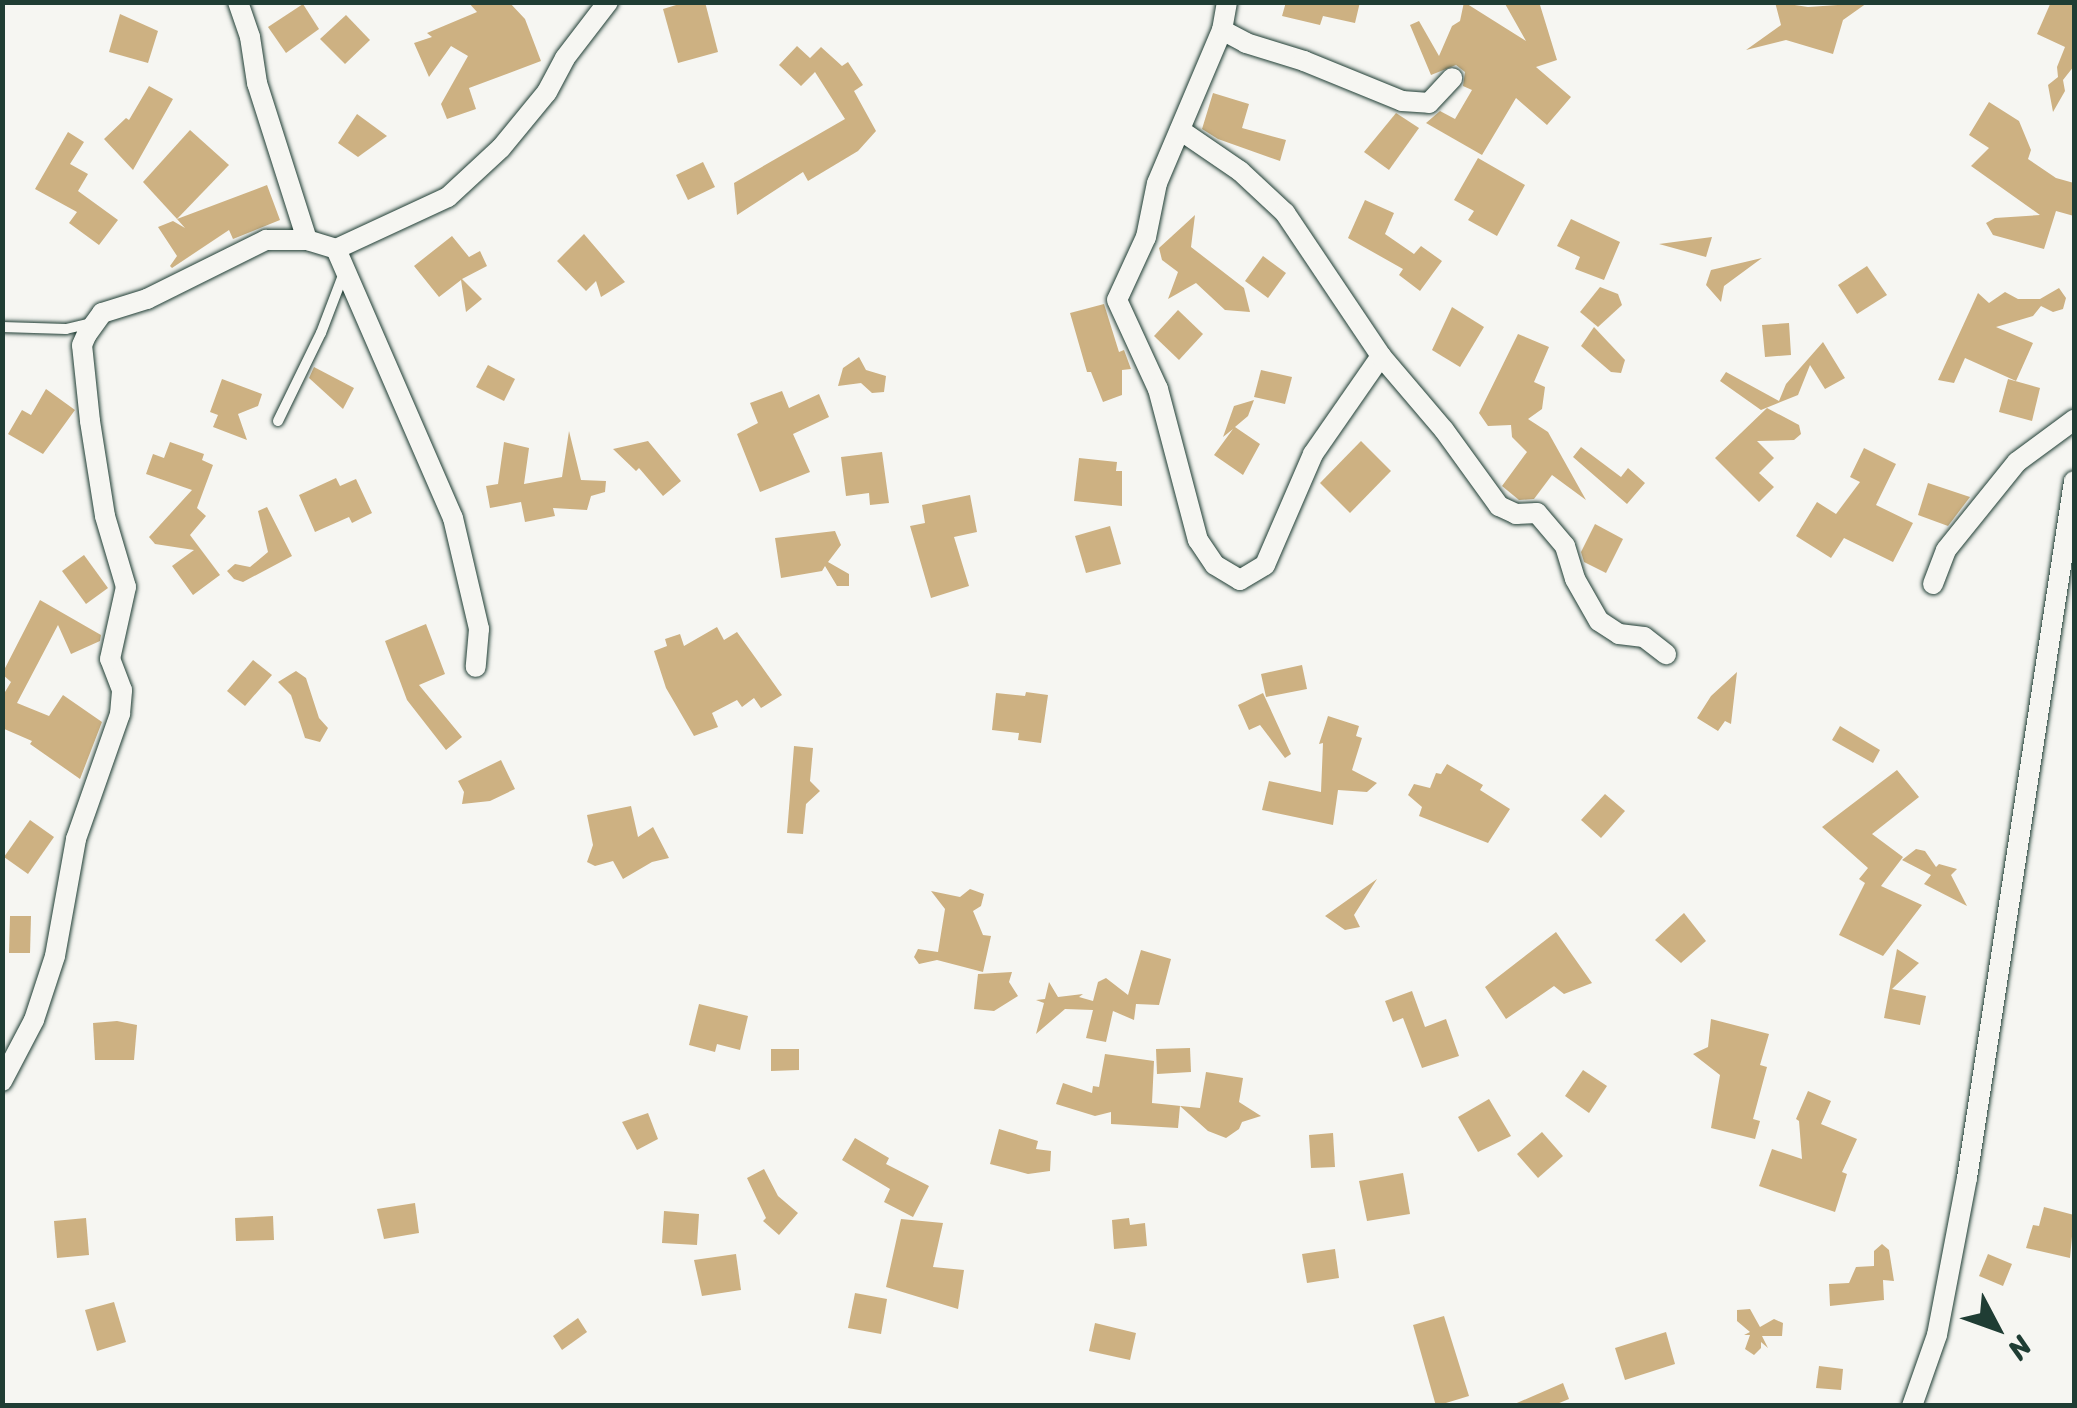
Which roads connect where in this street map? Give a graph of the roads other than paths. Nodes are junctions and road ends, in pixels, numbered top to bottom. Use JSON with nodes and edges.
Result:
{"nodes":[{"id":1,"x":238,"y":2,"type":"edge"},
{"id":2,"x":608,"y":2,"type":"edge"},
{"id":3,"x":1227,"y":2,"type":"edge"},
{"id":4,"x":1222,"y":30,"type":"junction"},
{"id":5,"x":1452,"y":78,"type":"dead end"},
{"id":6,"x":1180,"y":130,"type":"junction"},
{"id":7,"x":307,"y":240,"type":"junction"},
{"id":8,"x":336,"y":249,"type":"junction"},
{"id":9,"x":345,"y":269,"type":"junction"},
{"id":10,"x":93,"y":323,"type":"junction"},
{"id":11,"x":2,"y":327,"type":"edge"},
{"id":12,"x":1382,"y":356,"type":"junction"},
{"id":13,"x":2074,"y":420,"type":"edge"},
{"id":14,"x":278,"y":422,"type":"dead end"},
{"id":15,"x":2074,"y":481,"type":"edge"},
{"id":16,"x":1933,"y":584,"type":"dead end"},
{"id":17,"x":1666,"y":654,"type":"dead end"},
{"id":18,"x":476,"y":666,"type":"dead end"},
{"id":19,"x":2,"y":1081,"type":"edge"},
{"id":20,"x":1912,"y":1406,"type":"edge"}],
"edges":[{"from":1,"to":7,"type":"street"},
{"from":2,"to":8,"type":"street"},
{"from":3,"to":4,"type":"street"},
{"from":4,"to":5,"type":"street"},
{"from":4,"to":6,"type":"street"},
{"from":6,"to":12,"type":"street"},
{"from":6,"to":12,"type":"street"},
{"from":7,"to":8,"type":"street"},
{"from":7,"to":10,"type":"street"},
{"from":8,"to":9,"type":"street"},
{"from":9,"to":14,"type":"lane"},
{"from":9,"to":18,"type":"street"},
{"from":10,"to":11,"type":"lane"},
{"from":10,"to":19,"type":"street"},
{"from":12,"to":17,"type":"street"},
{"from":13,"to":16,"type":"street"},
{"from":15,"to":20,"type":"street"}]}
